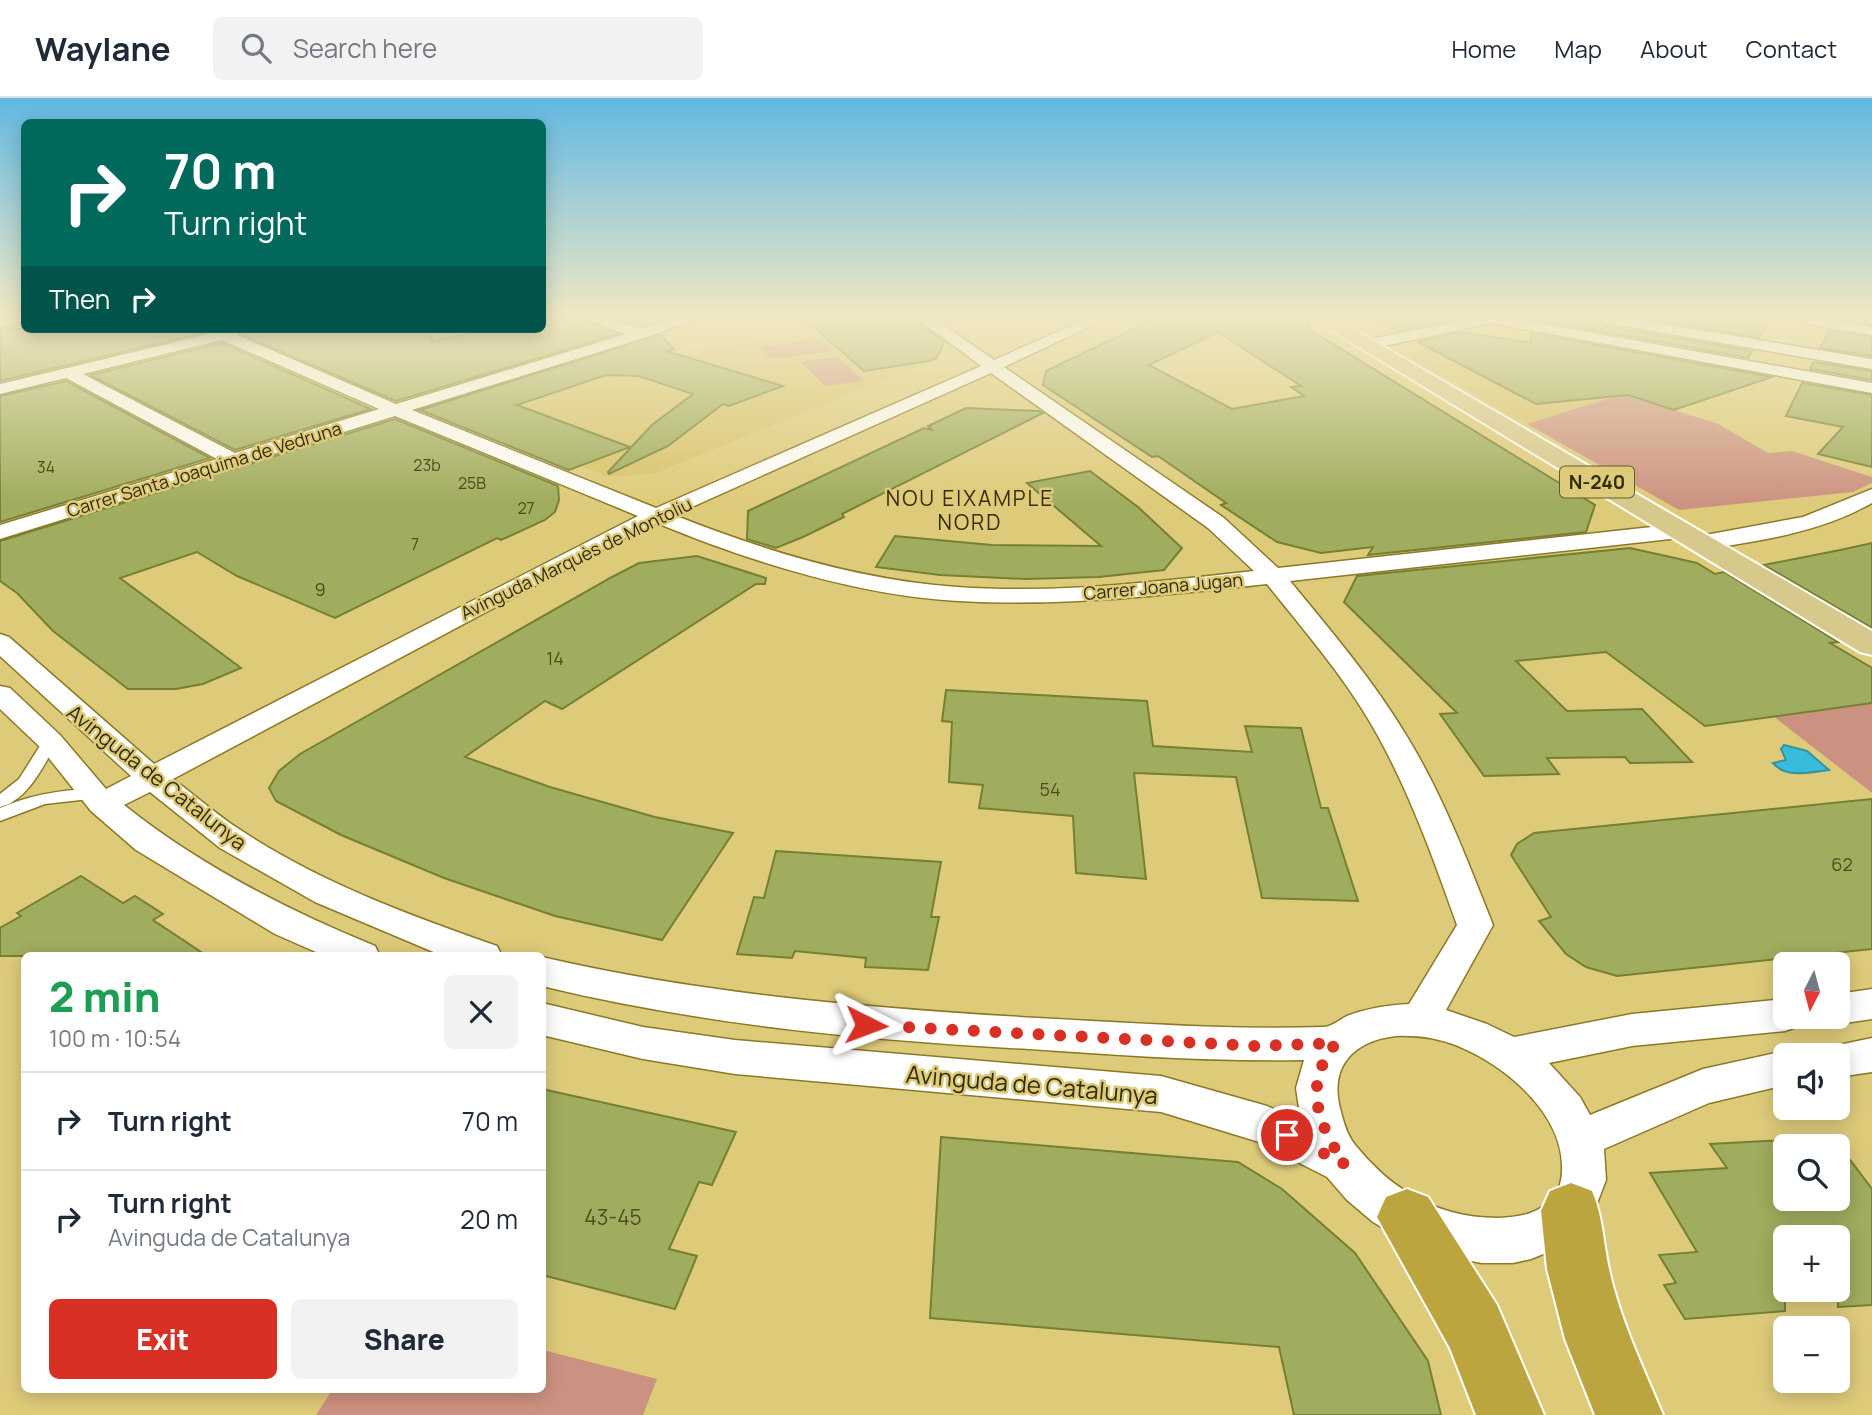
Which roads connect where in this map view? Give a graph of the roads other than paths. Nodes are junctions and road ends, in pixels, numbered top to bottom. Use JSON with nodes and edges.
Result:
{"nodes":[{"id":1,"x":37,"y":380,"type":"edge"},
{"id":2,"x":83,"y":380,"type":"edge"},
{"id":3,"x":328,"y":380,"type":"edge"},
{"id":4,"x":492,"y":380,"type":"edge"},
{"id":5,"x":960,"y":380,"type":"edge"},
{"id":6,"x":1013,"y":380,"type":"edge"},
{"id":7,"x":1426,"y":380,"type":"edge"},
{"id":8,"x":1830,"y":380,"type":"edge"},
{"id":9,"x":1872,"y":388,"type":"edge"},
{"id":10,"x":0,"y":389,"type":"edge"},
{"id":11,"x":396,"y":410,"type":"junction"},
{"id":12,"x":234,"y":460,"type":"junction"},
{"id":13,"x":1872,"y":495,"type":"edge"},
{"id":14,"x":657,"y":516,"type":"junction"},
{"id":15,"x":0,"y":532,"type":"edge"},
{"id":16,"x":1689,"y":537,"type":"junction"},
{"id":17,"x":1272,"y":575,"type":"junction"},
{"id":18,"x":0,"y":642,"type":"edge"},
{"id":19,"x":1872,"y":645,"type":"edge"},
{"id":20,"x":0,"y":694,"type":"edge"},
{"id":21,"x":50,"y":741,"type":"junction"},
{"id":22,"x":152,"y":778,"type":"junction"},
{"id":23,"x":97,"y":799,"type":"junction"},
{"id":24,"x":0,"y":802,"type":"edge"},
{"id":25,"x":0,"y":815,"type":"edge"},
{"id":26,"x":352,"y":952,"type":"edge"},
{"id":27,"x":473,"y":952,"type":"edge"},
{"id":28,"x":546,"y":972,"type":"edge"},
{"id":29,"x":1872,"y":1004,"type":"edge"},
{"id":30,"x":1850,"y":1007,"type":"edge"},
{"id":31,"x":1773,"y":1016,"type":"edge"},
{"id":32,"x":546,"y":1020,"type":"edge"},
{"id":33,"x":1420,"y":1020,"type":"junction"},
{"id":34,"x":1336,"y":1043,"type":"junction"},
{"id":35,"x":1510,"y":1055,"type":"junction"},
{"id":36,"x":1872,"y":1055,"type":"edge"},
{"id":37,"x":1850,"y":1058,"type":"edge"},
{"id":38,"x":1773,"y":1071,"type":"edge"},
{"id":39,"x":1580,"y":1139,"type":"junction"},
{"id":40,"x":1345,"y":1164,"type":"junction"},
{"id":41,"x":1571,"y":1211,"type":"junction"},
{"id":42,"x":1408,"y":1217,"type":"junction"},
{"id":43,"x":1510,"y":1415,"type":"edge"},
{"id":44,"x":1629,"y":1415,"type":"edge"}],
"edges":[{"from":1,"to":10,"type":"street"},
{"from":2,"to":12,"type":"street"},
{"from":3,"to":11,"type":"street","name":"Carrer Joana Jugan"},
{"from":4,"to":11,"type":"street","name":"Carrer Santa Joaquima de Vedruna"},
{"from":5,"to":14,"type":"street","name":"Avinguda Marquès de Montoliu"},
{"from":6,"to":17,"type":"street"},
{"from":7,"to":16,"type":"main road","number":"N-240"},
{"from":8,"to":9,"type":"street"},
{"from":11,"to":12,"type":"street","name":"Carrer Santa Joaquima de Vedruna"},
{"from":11,"to":14,"type":"street","name":"Carrer Joana Jugan"},
{"from":12,"to":15,"type":"street","name":"Carrer Santa Joaquima de Vedruna"},
{"from":13,"to":16,"type":"street","name":"Carrer Joana Jugan"},
{"from":14,"to":17,"type":"street","name":"Carrer Joana Jugan"},
{"from":14,"to":22,"type":"street","name":"Avinguda Marquès de Montoliu"},
{"from":16,"to":17,"type":"street","name":"Carrer Joana Jugan"},
{"from":16,"to":19,"type":"main road","number":"N-240"},
{"from":17,"to":33,"type":"street"},
{"from":18,"to":22,"type":"street","name":"Avinguda de Catalunya"},
{"from":20,"to":21,"type":"street","name":"Avinguda de Catalunya"},
{"from":21,"to":23,"type":"street","name":"Avinguda de Catalunya"},
{"from":21,"to":24,"type":"lane"},
{"from":22,"to":23,"type":"street","name":"Avinguda Marquès de Montoliu"},
{"from":22,"to":27,"type":"street","name":"Avinguda de Catalunya"},
{"from":23,"to":25,"type":"lane"},
{"from":23,"to":26,"type":"street","name":"Avinguda de Catalunya"},
{"from":28,"to":34,"type":"street"},
{"from":29,"to":30,"type":"street"},
{"from":31,"to":35,"type":"street"},
{"from":32,"to":40,"type":"street","name":"Avinguda de Catalunya"},
{"from":33,"to":34,"type":"street"},
{"from":33,"to":35,"type":"street"},
{"from":34,"to":40,"type":"street"},
{"from":35,"to":39,"type":"street"},
{"from":36,"to":37,"type":"street"},
{"from":38,"to":39,"type":"street"},
{"from":39,"to":41,"type":"street"},
{"from":40,"to":42,"type":"street"},
{"from":41,"to":42,"type":"street"},
{"from":41,"to":44,"type":"highway"},
{"from":42,"to":43,"type":"highway"}]}
